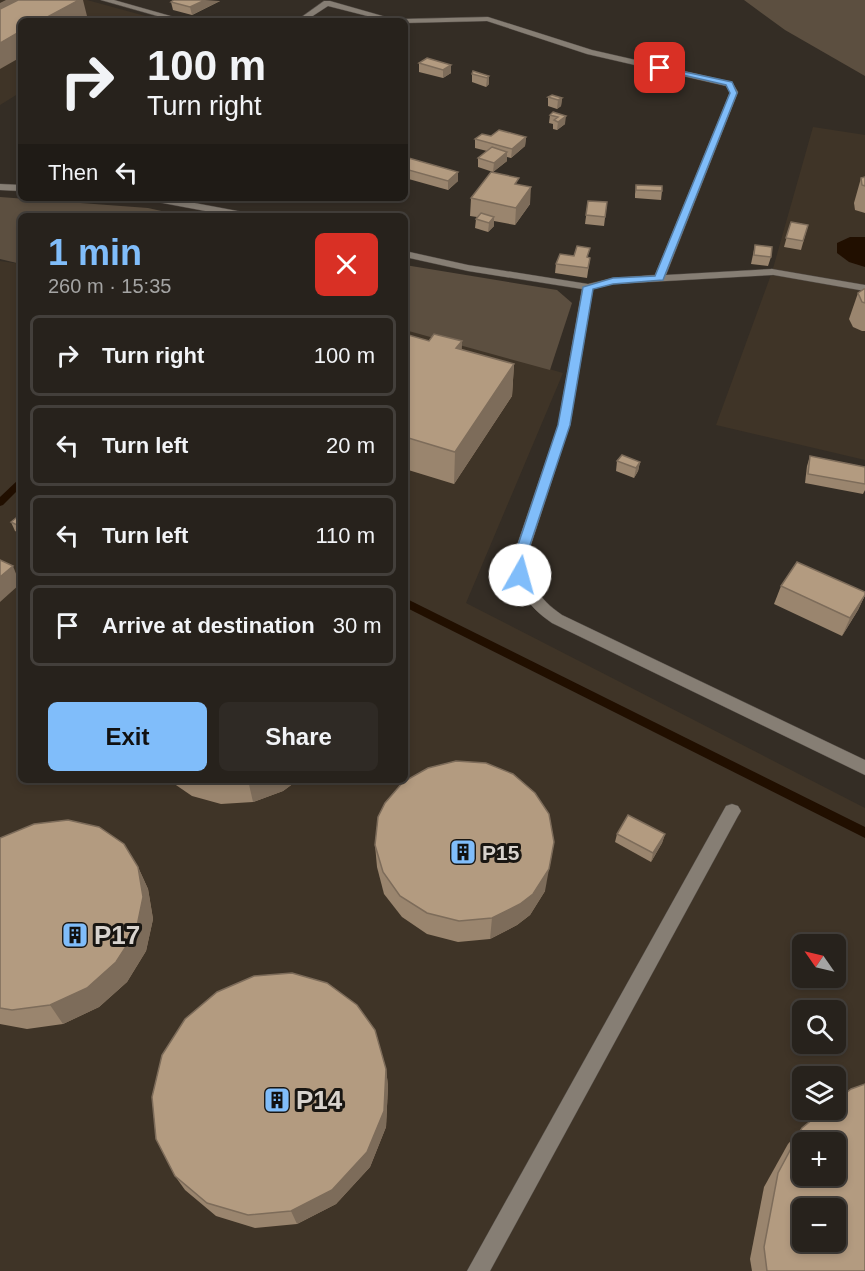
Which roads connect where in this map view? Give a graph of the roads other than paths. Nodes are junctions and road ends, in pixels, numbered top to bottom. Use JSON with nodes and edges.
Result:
{"nodes":[{"id":1,"x":105,"y":0,"type":"edge"},
{"id":2,"x":173,"y":18,"type":"edge"},
{"id":3,"x":304,"y":18,"type":"edge"},
{"id":4,"x":384,"y":18,"type":"edge"},
{"id":5,"x":408,"y":21,"type":"edge"},
{"id":6,"x":0,"y":187,"type":"edge"},
{"id":7,"x":18,"y":188,"type":"edge"},
{"id":8,"x":168,"y":201,"type":"edge"},
{"id":9,"x":232,"y":213,"type":"edge"},
{"id":10,"x":408,"y":255,"type":"edge"},
{"id":11,"x":659,"y":278,"type":"junction"},
{"id":12,"x":588,"y":287,"type":"junction"},
{"id":13,"x":865,"y":288,"type":"edge"},
{"id":14,"x":865,"y":768,"type":"edge"},
{"id":15,"x":732,"y":811,"type":"dead end"},
{"id":16,"x":478,"y":1271,"type":"edge"}],
"edges":[{"from":1,"to":2,"type":"street"},
{"from":3,"to":4,"type":"street"},
{"from":5,"to":11,"type":"street"},
{"from":6,"to":7,"type":"street"},
{"from":8,"to":9,"type":"street"},
{"from":10,"to":12,"type":"street"},
{"from":11,"to":12,"type":"street"},
{"from":11,"to":13,"type":"street"},
{"from":12,"to":14,"type":"street"},
{"from":15,"to":16,"type":"street"}]}
